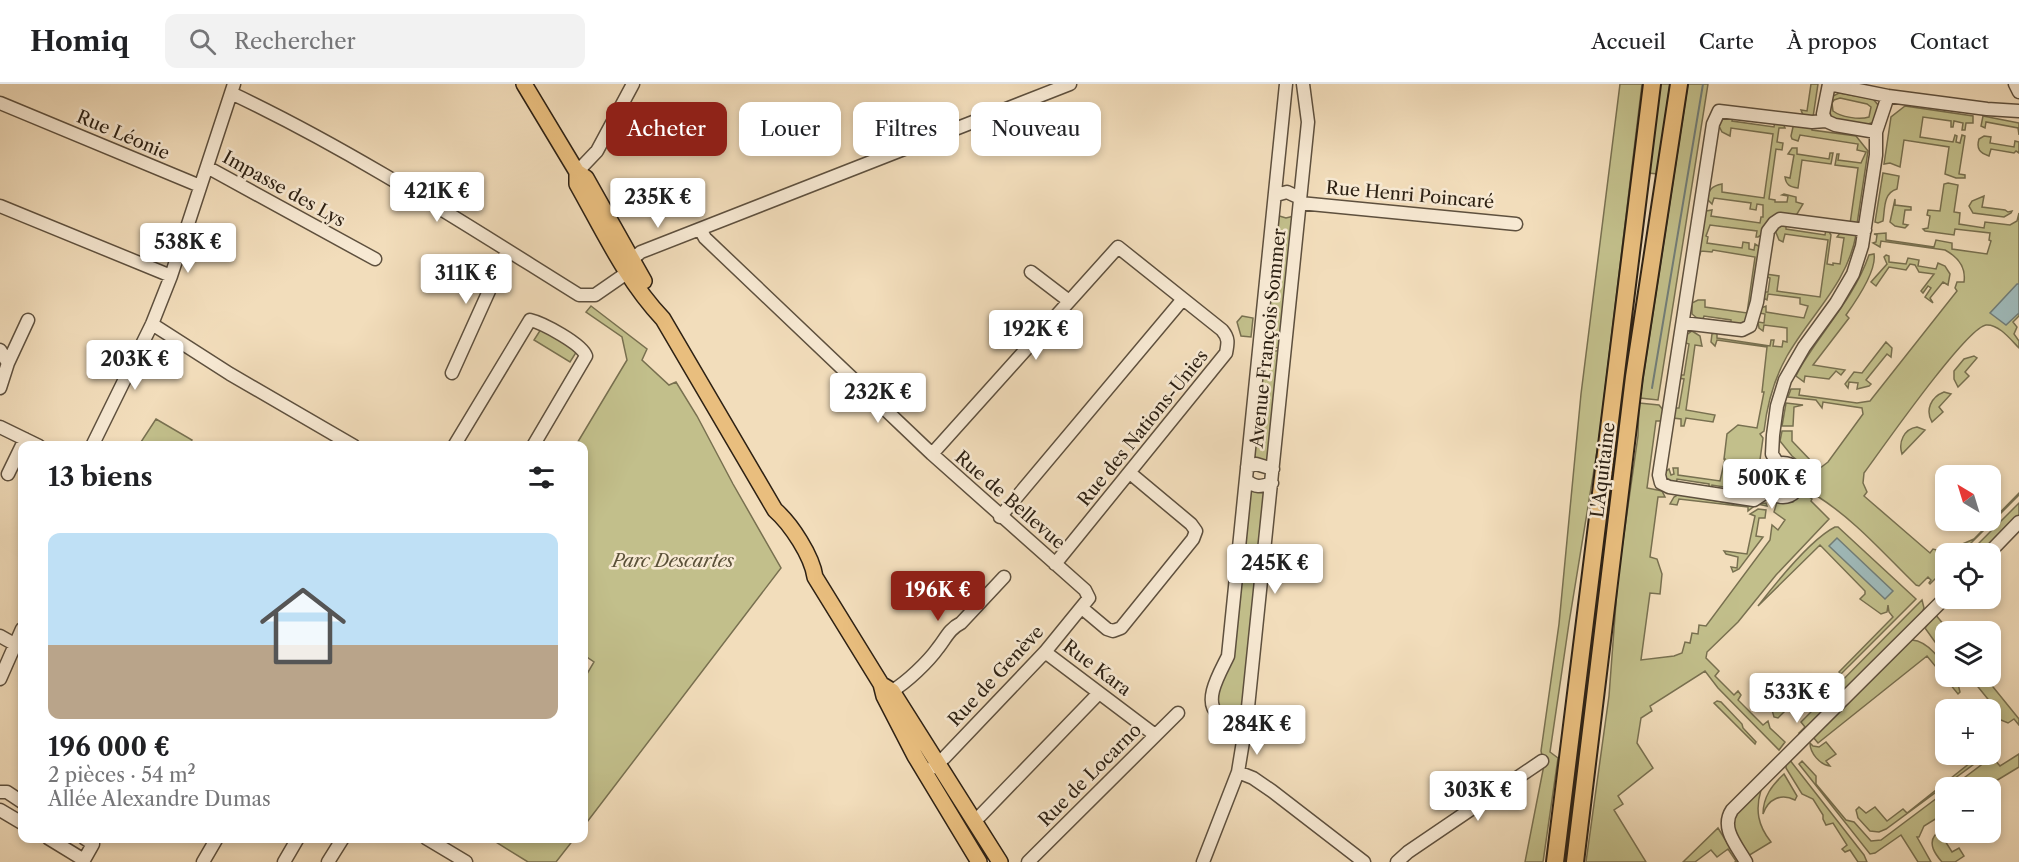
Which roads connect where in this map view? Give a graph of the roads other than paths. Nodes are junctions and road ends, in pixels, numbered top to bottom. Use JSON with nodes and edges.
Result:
{"nodes":[{"id":1,"x":524,"y":84,"type":"edge"},
{"id":2,"x":633,"y":84,"type":"edge"},
{"id":3,"x":1067,"y":84,"type":"edge"},
{"id":4,"x":1286,"y":84,"type":"edge"},
{"id":5,"x":1304,"y":84,"type":"edge"},
{"id":6,"x":1652,"y":84,"type":"edge"},
{"id":7,"x":1679,"y":84,"type":"edge"},
{"id":8,"x":2015,"y":84,"type":"edge"},
{"id":9,"x":231,"y":87,"type":"edge"},
{"id":10,"x":2019,"y":92,"type":"edge"},
{"id":11,"x":1888,"y":96,"type":"junction"},
{"id":12,"x":0,"y":103,"type":"edge"},
{"id":13,"x":2019,"y":111,"type":"edge"},
{"id":14,"x":1826,"y":121,"type":"junction"},
{"id":15,"x":1876,"y":132,"type":"junction"},
{"id":16,"x":207,"y":167,"type":"junction"},
{"id":17,"x":577,"y":172,"type":"junction"},
{"id":18,"x":200,"y":186,"type":"junction"},
{"id":19,"x":1276,"y":195,"type":"junction"},
{"id":20,"x":0,"y":206,"type":"edge"},
{"id":21,"x":1291,"y":207,"type":"junction"},
{"id":22,"x":1516,"y":224,"type":"dead end"},
{"id":23,"x":700,"y":229,"type":"junction"},
{"id":24,"x":1865,"y":230,"type":"junction"},
{"id":25,"x":507,"y":251,"type":"junction"},
{"id":26,"x":375,"y":259,"type":"dead end"},
{"id":27,"x":630,"y":266,"type":"junction"},
{"id":28,"x":1031,"y":272,"type":"dead end"},
{"id":29,"x":171,"y":276,"type":"junction"},
{"id":30,"x":1183,"y":299,"type":"junction"},
{"id":31,"x":1069,"y":301,"type":"junction"},
{"id":32,"x":28,"y":320,"type":"dead end"},
{"id":33,"x":1683,"y":323,"type":"junction"},
{"id":34,"x":152,"y":324,"type":"junction"},
{"id":35,"x":0,"y":350,"type":"edge"},
{"id":36,"x":8,"y":363,"type":"junction"},
{"id":37,"x":452,"y":373,"type":"dead end"},
{"id":38,"x":0,"y":388,"type":"edge"},
{"id":39,"x":0,"y":427,"type":"edge"},
{"id":40,"x":25,"y":439,"type":"joint"},
{"id":41,"x":29,"y":441,"type":"edge"},
{"id":42,"x":94,"y":441,"type":"edge"},
{"id":43,"x":345,"y":441,"type":"edge"},
{"id":44,"x":457,"y":441,"type":"edge"},
{"id":45,"x":536,"y":441,"type":"edge"},
{"id":46,"x":18,"y":453,"type":"edge"},
{"id":47,"x":932,"y":454,"type":"junction"},
{"id":48,"x":1778,"y":464,"type":"junction"},
{"id":49,"x":1247,"y":467,"type":"junction"},
{"id":50,"x":1273,"y":470,"type":"junction"},
{"id":51,"x":1130,"y":473,"type":"junction"},
{"id":52,"x":8,"y":474,"type":"dead end"},
{"id":53,"x":1246,"y":480,"type":"junction"},
{"id":54,"x":1272,"y":483,"type":"junction"},
{"id":55,"x":1769,"y":490,"type":"junction"},
{"id":56,"x":1000,"y":517,"type":"junction"},
{"id":57,"x":2019,"y":522,"type":"edge"},
{"id":58,"x":1999,"y":543,"type":"edge"},
{"id":59,"x":1055,"y":564,"type":"junction"},
{"id":60,"x":1004,"y":577,"type":"dead end"},
{"id":61,"x":1086,"y":603,"type":"junction"},
{"id":62,"x":1935,"y":608,"type":"edge"},
{"id":63,"x":0,"y":636,"type":"edge"},
{"id":64,"x":18,"y":640,"type":"edge"},
{"id":65,"x":16,"y":645,"type":"junction"},
{"id":66,"x":1045,"y":652,"type":"junction"},
{"id":67,"x":0,"y":679,"type":"edge"},
{"id":68,"x":886,"y":688,"type":"junction"},
{"id":69,"x":1099,"y":693,"type":"junction"},
{"id":70,"x":1248,"y":703,"type":"junction"},
{"id":71,"x":1178,"y":713,"type":"dead end"},
{"id":72,"x":1247,"y":717,"type":"junction"},
{"id":73,"x":1229,"y":720,"type":"junction"},
{"id":74,"x":1244,"y":734,"type":"junction"},
{"id":75,"x":1155,"y":735,"type":"junction"},
{"id":76,"x":1542,"y":761,"type":"dead end"},
{"id":77,"x":938,"y":763,"type":"junction"},
{"id":78,"x":1238,"y":772,"type":"junction"},
{"id":79,"x":925,"y":773,"type":"junction"},
{"id":80,"x":0,"y":792,"type":"edge"},
{"id":81,"x":18,"y":799,"type":"edge"},
{"id":82,"x":0,"y":810,"type":"edge"},
{"id":83,"x":974,"y":820,"type":"junction"},
{"id":84,"x":18,"y":821,"type":"edge"},
{"id":85,"x":56,"y":843,"type":"edge"},
{"id":86,"x":92,"y":843,"type":"edge"},
{"id":87,"x":214,"y":843,"type":"edge"},
{"id":88,"x":295,"y":843,"type":"edge"},
{"id":89,"x":340,"y":843,"type":"edge"},
{"id":90,"x":434,"y":843,"type":"edge"},
{"id":91,"x":84,"y":861,"type":"edge"},
{"id":92,"x":203,"y":862,"type":"edge"},
{"id":93,"x":284,"y":862,"type":"edge"},
{"id":94,"x":328,"y":862,"type":"edge"},
{"id":95,"x":466,"y":862,"type":"edge"},
{"id":96,"x":979,"y":862,"type":"edge"},
{"id":97,"x":1000,"y":862,"type":"edge"},
{"id":98,"x":1028,"y":862,"type":"edge"},
{"id":99,"x":1203,"y":862,"type":"edge"},
{"id":100,"x":1364,"y":862,"type":"edge"},
{"id":101,"x":1397,"y":862,"type":"edge"},
{"id":102,"x":1555,"y":862,"type":"edge"},
{"id":103,"x":1575,"y":862,"type":"edge"},
{"id":104,"x":1746,"y":862,"type":"edge"}],
"edges":[{"from":1,"to":17,"type":"main road"},
{"from":2,"to":17,"type":"street"},
{"from":3,"to":23,"type":"street"},
{"from":4,"to":19,"type":"street"},
{"from":5,"to":21,"type":"street","name":"Avenue François Sommer"},
{"from":6,"to":102,"type":"highway","name":"L'Aquitaine"},
{"from":7,"to":103,"type":"highway","name":"L'Aquitaine"},
{"from":8,"to":10,"type":"street"},
{"from":9,"to":16,"type":"street"},
{"from":9,"to":25,"type":"street"},
{"from":11,"to":13,"type":"street"},
{"from":11,"to":14,"type":"street"},
{"from":11,"to":15,"type":"street"},
{"from":12,"to":18,"type":"street","name":"Rue Léonie"},
{"from":14,"to":15,"type":"street"},
{"from":14,"to":33,"type":"street"},
{"from":15,"to":24,"type":"street"},
{"from":16,"to":18,"type":"street"},
{"from":16,"to":26,"type":"street","name":"Impasse des Lys"},
{"from":17,"to":27,"type":"main road"},
{"from":17,"to":27,"type":"main road"},
{"from":18,"to":29,"type":"street"},
{"from":19,"to":21,"type":"street"},
{"from":19,"to":21,"type":"street","name":"Rue Henri Poincaré"},
{"from":20,"to":29,"type":"street"},
{"from":21,"to":22,"type":"street","name":"Rue Henri Poincaré"},
{"from":21,"to":49,"type":"street","name":"Avenue François Sommer"},
{"from":21,"to":50,"type":"street","name":"Avenue François Sommer"},
{"from":23,"to":27,"type":"street"},
{"from":23,"to":47,"type":"street","name":"Rue de Bellevue"},
{"from":24,"to":33,"type":"street"},
{"from":24,"to":48,"type":"street"},
{"from":25,"to":27,"type":"street"},
{"from":25,"to":37,"type":"street"},
{"from":27,"to":68,"type":"main road"},
{"from":28,"to":31,"type":"street"},
{"from":29,"to":34,"type":"street"},
{"from":30,"to":31,"type":"street","name":"Rue des Nations-Unies"},
{"from":30,"to":51,"type":"street","name":"Rue des Nations-Unies"},
{"from":30,"to":56,"type":"street"},
{"from":31,"to":47,"type":"street"},
{"from":32,"to":36,"type":"street"},
{"from":33,"to":55,"type":"street"},
{"from":34,"to":42,"type":"street"},
{"from":34,"to":43,"type":"street"},
{"from":35,"to":36,"type":"street"},
{"from":36,"to":38,"type":"street"},
{"from":39,"to":40,"type":"street"},
{"from":40,"to":41,"type":"street"},
{"from":44,"to":45,"type":"street"},
{"from":46,"to":52,"type":"street"},
{"from":47,"to":56,"type":"street","name":"Rue de Bellevue"},
{"from":48,"to":55,"type":"street"},
{"from":48,"to":55,"type":"street"},
{"from":49,"to":50,"type":"street"},
{"from":49,"to":53,"type":"street"},
{"from":50,"to":54,"type":"street"},
{"from":51,"to":59,"type":"street","name":"Rue des Nations-Unies"},
{"from":51,"to":61,"type":"street","name":"Rue de Bellevue"},
{"from":53,"to":54,"type":"street"},
{"from":53,"to":73,"type":"street"},
{"from":54,"to":70,"type":"street"},
{"from":56,"to":59,"type":"street","name":"Rue de Bellevue"},
{"from":57,"to":58,"type":"street"},
{"from":59,"to":61,"type":"street","name":"Rue de Bellevue"},
{"from":60,"to":68,"type":"street"},
{"from":61,"to":66,"type":"street","name":"Rue de Genève"},
{"from":62,"to":104,"type":"street"},
{"from":63,"to":65,"type":"street"},
{"from":64,"to":65,"type":"street"},
{"from":65,"to":67,"type":"street"},
{"from":66,"to":69,"type":"street","name":"Rue Kara"},
{"from":66,"to":77,"type":"street","name":"Rue de Genève"},
{"from":68,"to":77,"type":"main road"},
{"from":68,"to":79,"type":"main road"},
{"from":69,"to":75,"type":"street","name":"Rue Kara"},
{"from":69,"to":83,"type":"street"},
{"from":70,"to":72,"type":"street"},
{"from":70,"to":73,"type":"street"},
{"from":71,"to":75,"type":"street","name":"Rue de Locarno"},
{"from":72,"to":73,"type":"street"},
{"from":72,"to":74,"type":"street"},
{"from":73,"to":74,"type":"street"},
{"from":74,"to":78,"type":"street"},
{"from":75,"to":98,"type":"street","name":"Rue de Locarno"},
{"from":76,"to":101,"type":"street"},
{"from":77,"to":79,"type":"street","name":"Rue de Genève"},
{"from":77,"to":83,"type":"main road"},
{"from":78,"to":99,"type":"street"},
{"from":78,"to":100,"type":"street"},
{"from":79,"to":96,"type":"main road"},
{"from":80,"to":81,"type":"street"},
{"from":82,"to":84,"type":"street"},
{"from":83,"to":97,"type":"main road"},
{"from":85,"to":91,"type":"street"},
{"from":86,"to":91,"type":"street"},
{"from":87,"to":92,"type":"street"},
{"from":88,"to":93,"type":"street"},
{"from":89,"to":94,"type":"street"},
{"from":90,"to":95,"type":"street"}]}
